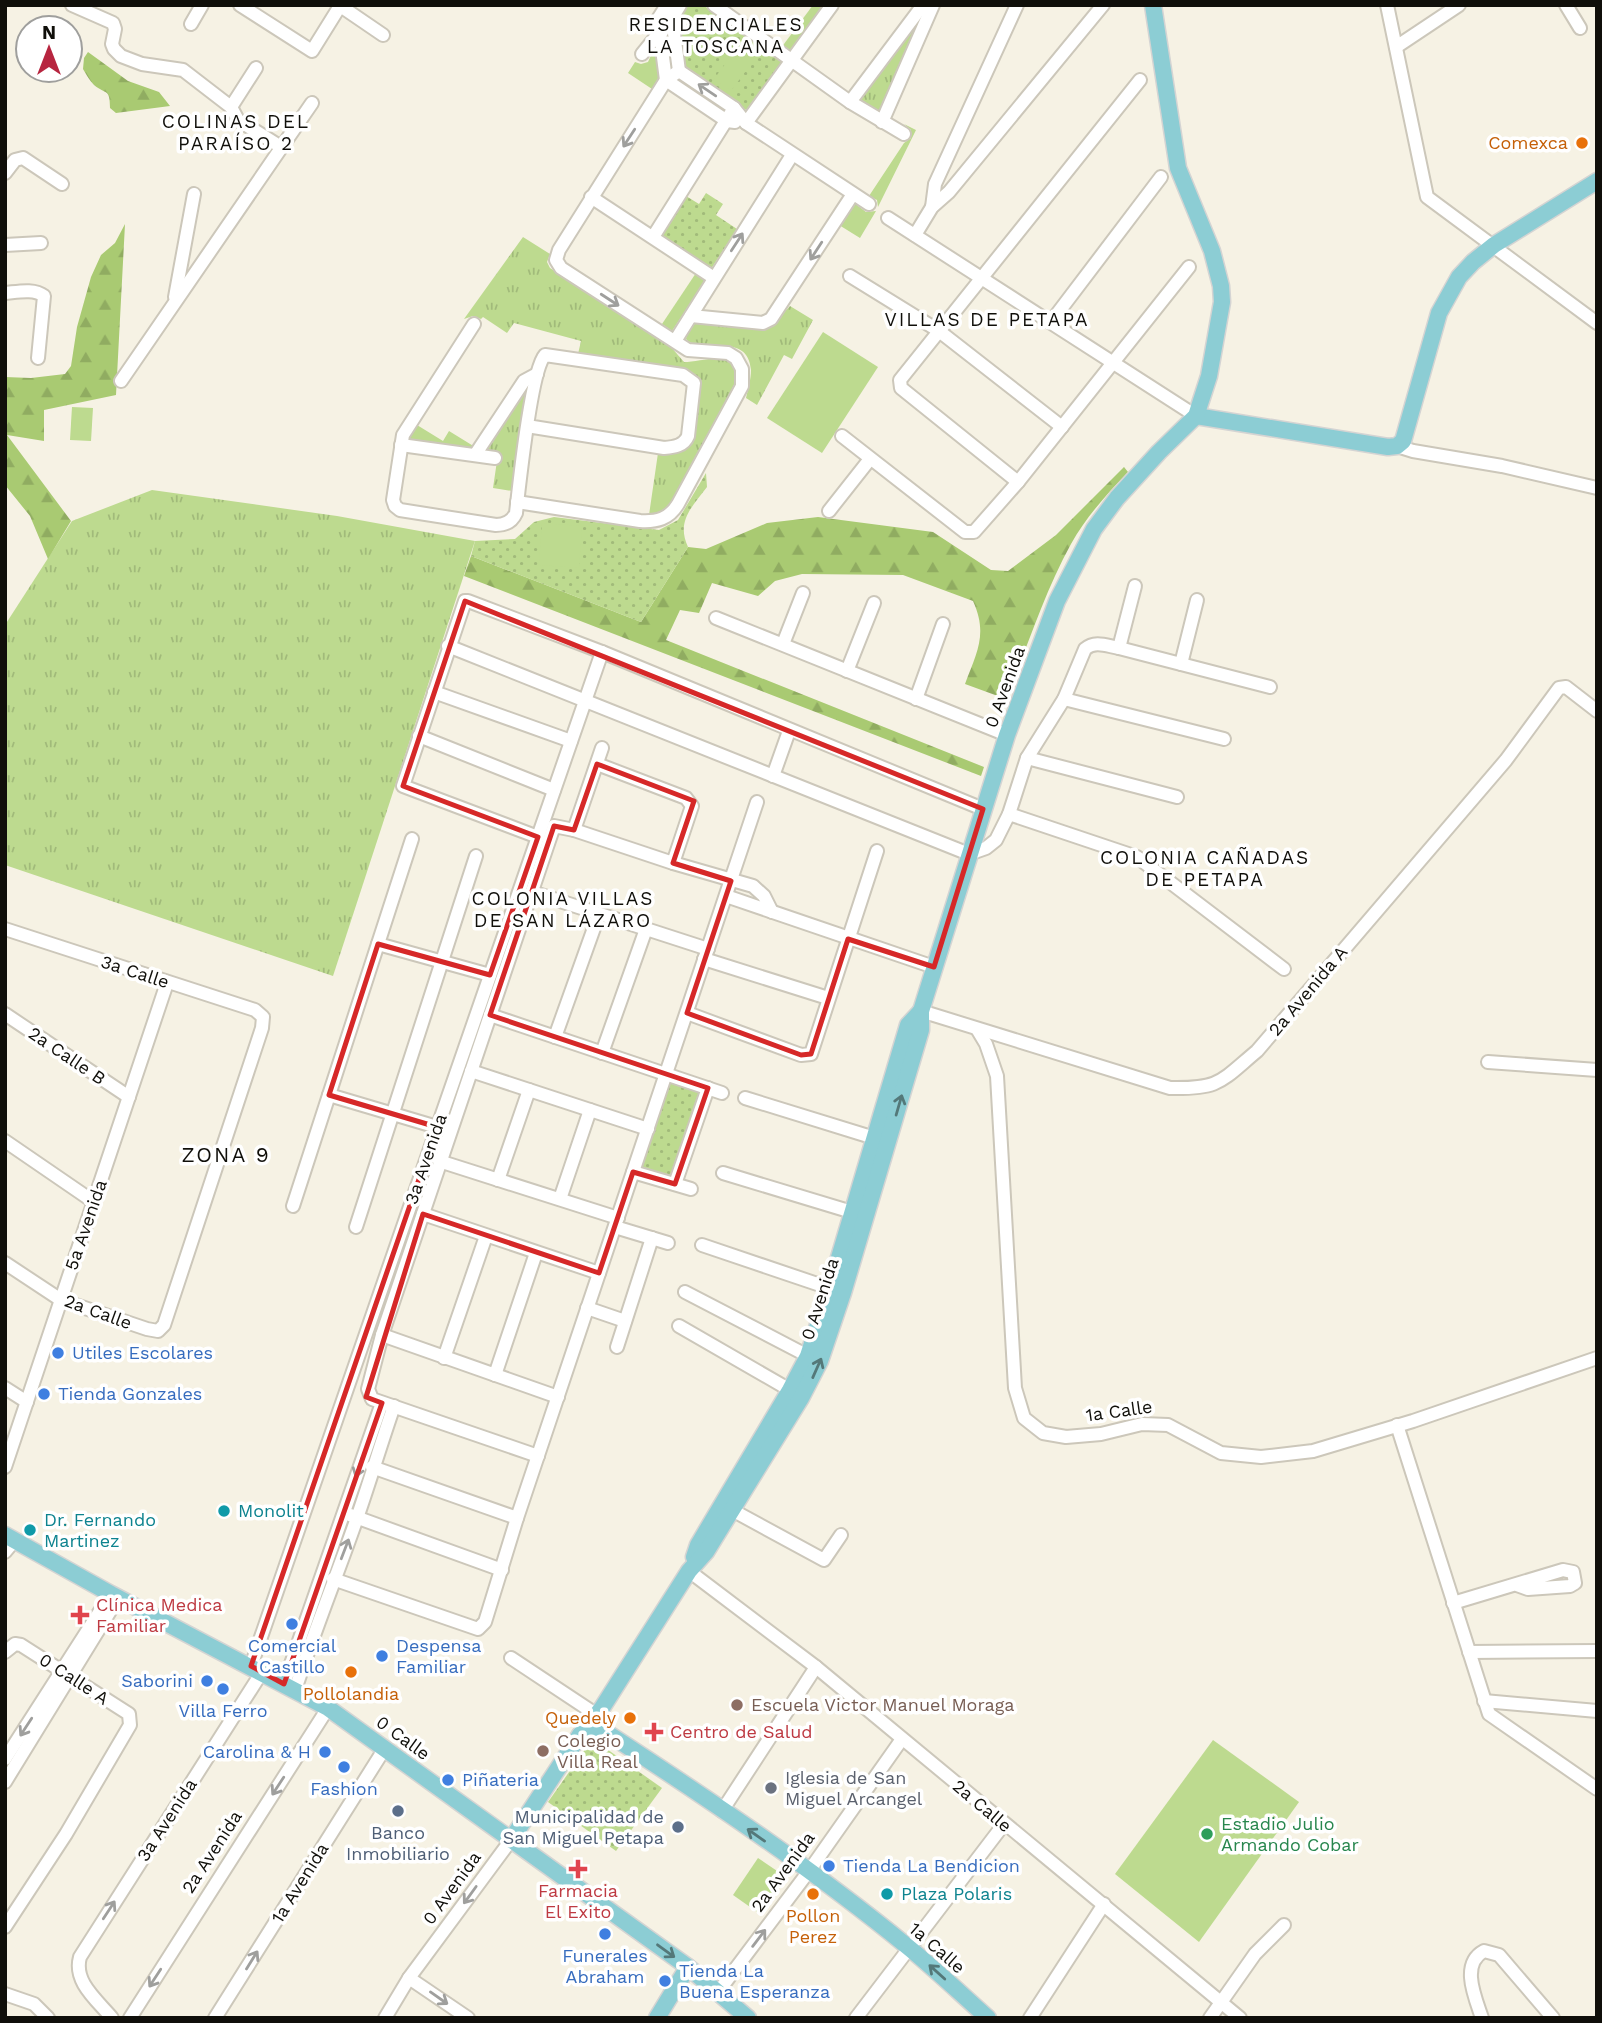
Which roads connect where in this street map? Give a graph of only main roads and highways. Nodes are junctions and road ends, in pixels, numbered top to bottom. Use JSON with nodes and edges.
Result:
{"nodes":[{"id":1,"x":1153,"y":5,"type":"edge"},
{"id":2,"x":1597,"y":181,"type":"edge"},
{"id":3,"x":1196,"y":416,"type":"junction"},
{"id":4,"x":881,"y":1140,"type":"junction"},
{"id":5,"x":836,"y":1291,"type":"junction"},
{"id":6,"x":9,"y":1542,"type":"edge"},
{"id":7,"x":689,"y":1571,"type":"junction"},
{"id":8,"x":599,"y":1712,"type":"junction"},
{"id":9,"x":604,"y":1731,"type":"junction"},
{"id":10,"x":580,"y":1735,"type":"junction"},
{"id":11,"x":510,"y":1840,"type":"junction"},
{"id":12,"x":688,"y":1967,"type":"junction"},
{"id":13,"x":657,"y":2018,"type":"edge"},
{"id":14,"x":748,"y":2018,"type":"edge"},
{"id":15,"x":988,"y":2018,"type":"edge"}],
"edges":[{"from":1,"to":3,"type":"main road"},
{"from":2,"to":3,"type":"main road"},
{"from":3,"to":4,"type":"main road","name":"0 Avenida"},
{"from":4,"to":5,"type":"main road","name":"0 Avenida"},
{"from":4,"to":5,"type":"main road","name":"0 Avenida"},
{"from":5,"to":7,"type":"main road","name":"0 Avenida"},
{"from":7,"to":5,"type":"main road","name":"0 Avenida","one_way":true},
{"from":6,"to":11,"type":"main road","name":"0 Calle"},
{"from":7,"to":8,"type":"main road","name":"0 Avenida"},
{"from":8,"to":9,"type":"main road"},
{"from":8,"to":10,"type":"main road","name":"0 Avenida"},
{"from":9,"to":10,"type":"main road"},
{"from":15,"to":9,"type":"main road","name":"1a Calle","one_way":true},
{"from":10,"to":11,"type":"main road","name":"0 Avenida"},
{"from":11,"to":12,"type":"main road","name":"0 Calle","one_way":true},
{"from":12,"to":13,"type":"main road"},
{"from":12,"to":14,"type":"main road","name":"0 Calle"}]}
